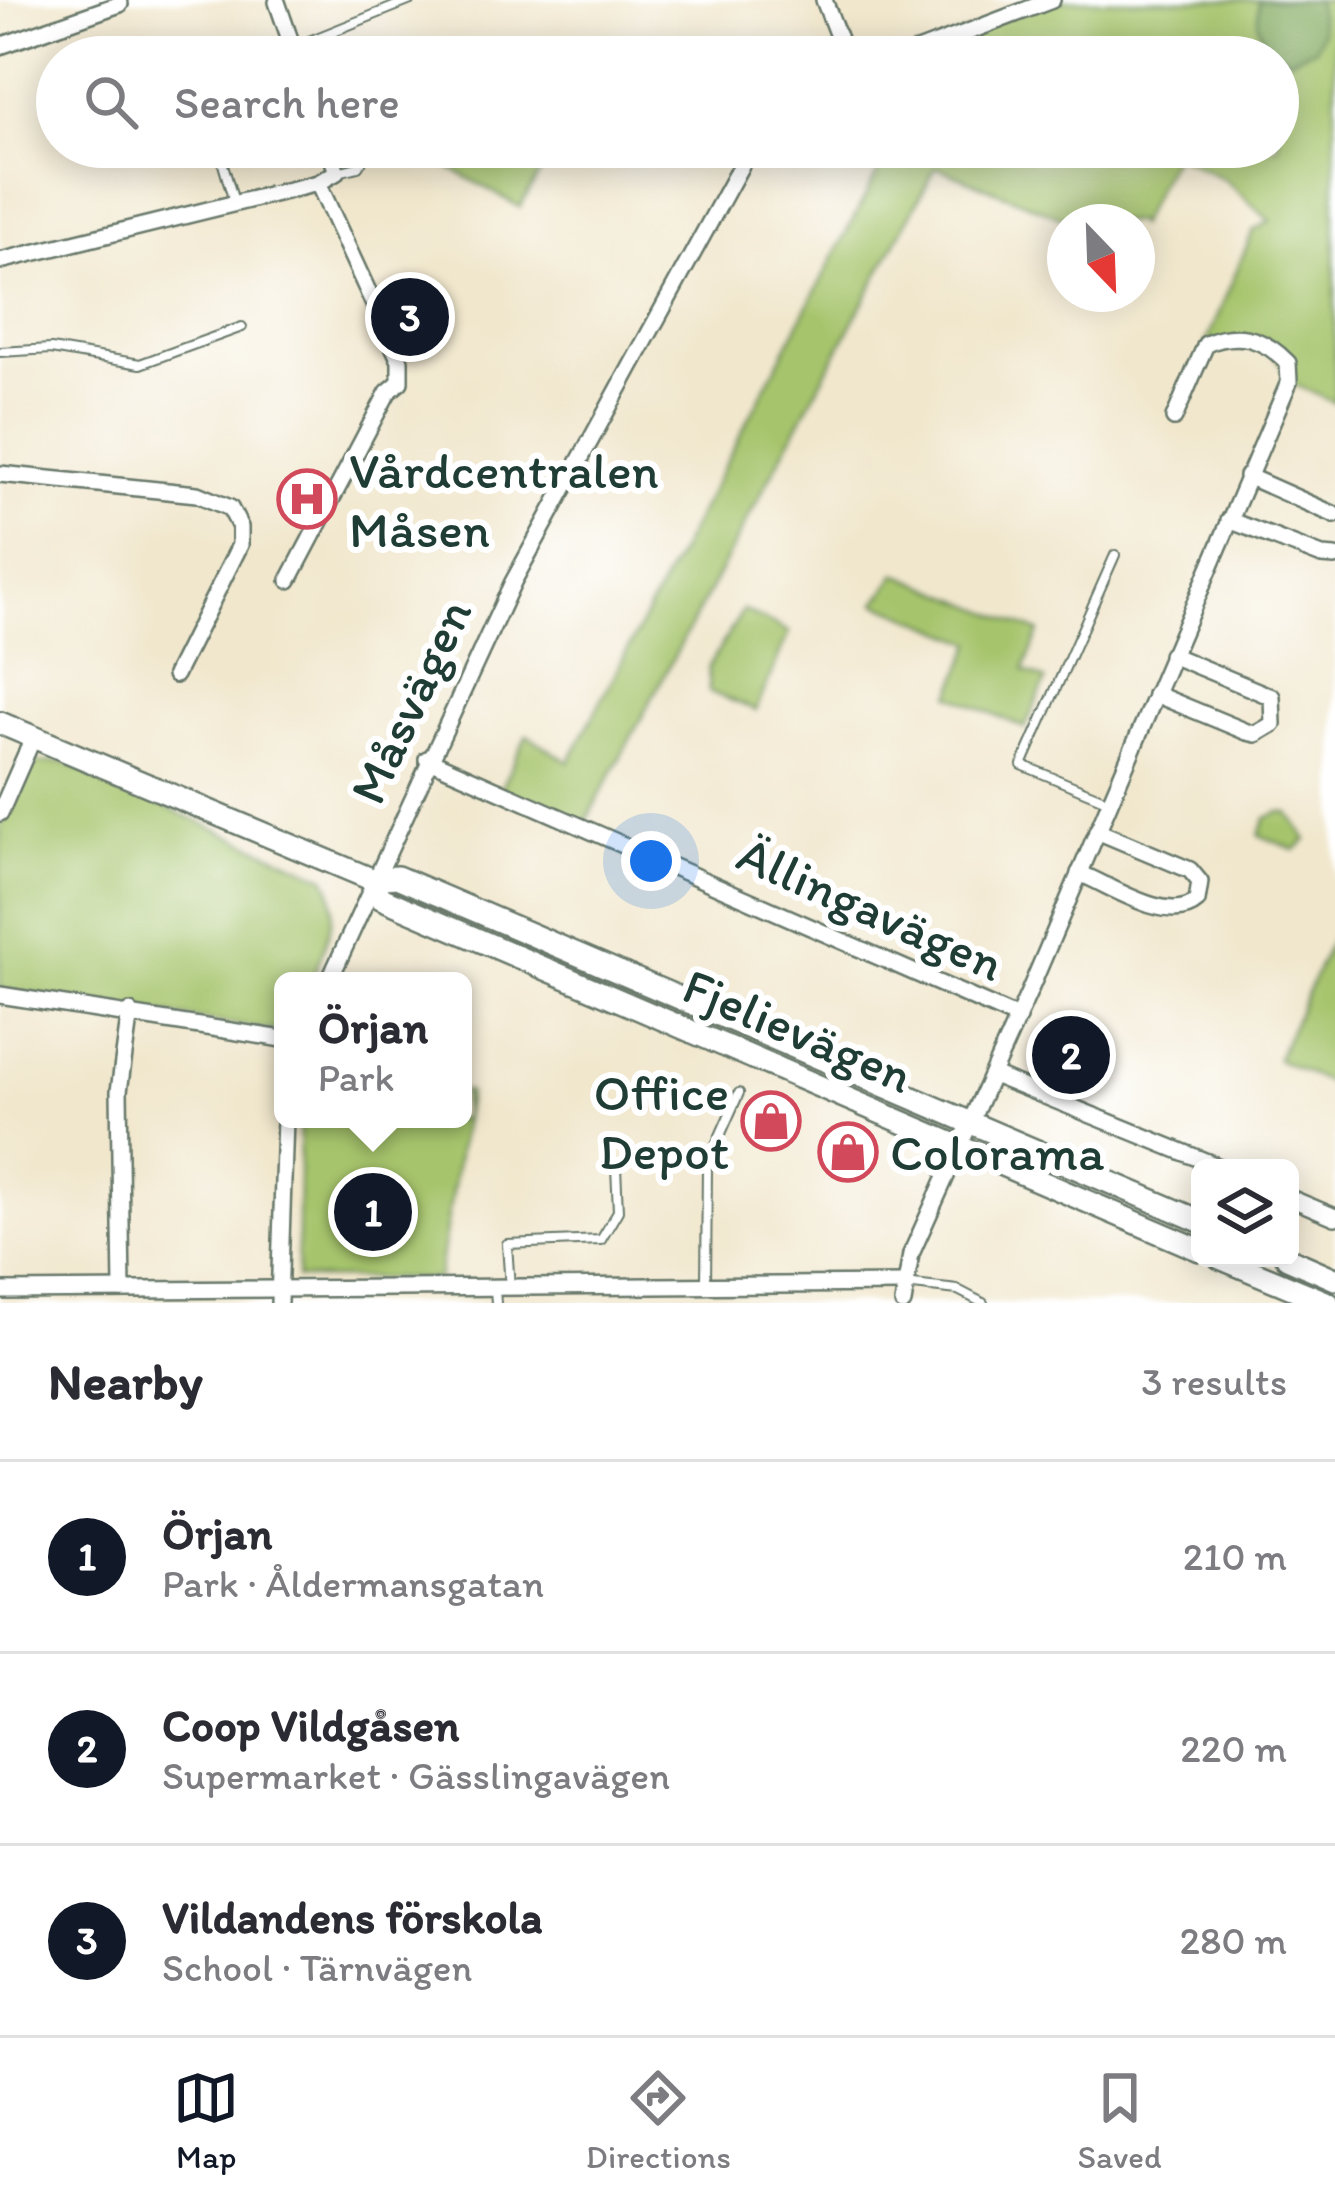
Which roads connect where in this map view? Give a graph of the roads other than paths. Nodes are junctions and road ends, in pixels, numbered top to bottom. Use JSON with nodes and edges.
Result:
{"nodes":[{"id":1,"x":411,"y":0,"type":"edge"},
{"id":2,"x":824,"y":0,"type":"edge"},
{"id":3,"x":1052,"y":0,"type":"edge"},
{"id":4,"x":277,"y":2,"type":"edge"},
{"id":5,"x":120,"y":4,"type":"dead end"},
{"id":6,"x":289,"y":36,"type":"edge"},
{"id":7,"x":331,"y":36,"type":"edge"},
{"id":8,"x":838,"y":36,"type":"edge"},
{"id":9,"x":957,"y":36,"type":"edge"},
{"id":10,"x":0,"y":46,"type":"edge"},
{"id":11,"x":224,"y":168,"type":"edge"},
{"id":12,"x":336,"y":168,"type":"edge"},
{"id":13,"x":354,"y":168,"type":"edge"},
{"id":14,"x":740,"y":168,"type":"edge"},
{"id":15,"x":337,"y":172,"type":"junction"},
{"id":16,"x":318,"y":183,"type":"junction"},
{"id":17,"x":234,"y":204,"type":"junction"},
{"id":18,"x":0,"y":261,"type":"edge"},
{"id":19,"x":242,"y":327,"type":"dead end"},
{"id":20,"x":0,"y":352,"type":"edge"},
{"id":21,"x":1174,"y":418,"type":"dead end"},
{"id":22,"x":0,"y":473,"type":"edge"},
{"id":23,"x":1247,"y":476,"type":"junction"},
{"id":24,"x":1335,"y":515,"type":"edge"},
{"id":25,"x":1228,"y":520,"type":"junction"},
{"id":26,"x":1114,"y":555,"type":"dead end"},
{"id":27,"x":1335,"y":556,"type":"edge"},
{"id":28,"x":289,"y":580,"type":"dead end"},
{"id":29,"x":1171,"y":655,"type":"junction"},
{"id":30,"x":175,"y":675,"type":"dead end"},
{"id":31,"x":1155,"y":694,"type":"junction"},
{"id":32,"x":0,"y":723,"type":"edge"},
{"id":33,"x":33,"y":738,"type":"junction"},
{"id":34,"x":427,"y":759,"type":"junction"},
{"id":35,"x":1111,"y":802,"type":"junction"},
{"id":36,"x":0,"y":813,"type":"edge"},
{"id":37,"x":1097,"y":831,"type":"junction"},
{"id":38,"x":1079,"y":873,"type":"junction"},
{"id":39,"x":371,"y":879,"type":"junction"},
{"id":40,"x":332,"y":972,"type":"edge"},
{"id":41,"x":0,"y":995,"type":"edge"},
{"id":42,"x":130,"y":1012,"type":"junction"},
{"id":43,"x":1018,"y":1018,"type":"junction"},
{"id":44,"x":274,"y":1038,"type":"edge"},
{"id":45,"x":993,"y":1076,"type":"junction"},
{"id":46,"x":740,"y":1093,"type":"dead end"},
{"id":47,"x":971,"y":1122,"type":"junction"},
{"id":48,"x":284,"y":1128,"type":"edge"},
{"id":49,"x":960,"y":1149,"type":"junction"},
{"id":50,"x":1200,"y":1159,"type":"edge"},
{"id":51,"x":616,"y":1167,"type":"dead end"},
{"id":52,"x":1299,"y":1202,"type":"edge"},
{"id":53,"x":1191,"y":1217,"type":"edge"},
{"id":54,"x":1335,"y":1217,"type":"edge"},
{"id":55,"x":1191,"y":1246,"type":"edge"},
{"id":56,"x":1299,"y":1263,"type":"edge"},
{"id":57,"x":1242,"y":1267,"type":"edge"},
{"id":58,"x":1335,"y":1279,"type":"edge"},
{"id":59,"x":903,"y":1284,"type":"junction"},
{"id":60,"x":706,"y":1288,"type":"junction"},
{"id":61,"x":122,"y":1290,"type":"junction"},
{"id":62,"x":0,"y":1291,"type":"edge"},
{"id":63,"x":500,"y":1294,"type":"edge"},
{"id":64,"x":279,"y":1297,"type":"edge"},
{"id":65,"x":903,"y":1303,"type":"edge"},
{"id":66,"x":982,"y":1303,"type":"edge"},
{"id":67,"x":1328,"y":1303,"type":"edge"}],
"edges":[{"from":1,"to":7,"type":"lane"},
{"from":2,"to":8,"type":"street"},
{"from":3,"to":9,"type":"street"},
{"from":4,"to":6,"type":"street"},
{"from":5,"to":10,"type":"street"},
{"from":11,"to":17,"type":"lane"},
{"from":12,"to":15,"type":"street"},
{"from":13,"to":15,"type":"lane"},
{"from":14,"to":34,"type":"street","name":"Måsvägen"},
{"from":15,"to":16,"type":"street"},
{"from":16,"to":17,"type":"street"},
{"from":16,"to":28,"type":"street"},
{"from":17,"to":18,"type":"street"},
{"from":19,"to":20,"type":"lane"},
{"from":21,"to":23,"type":"street"},
{"from":22,"to":30,"type":"street"},
{"from":23,"to":24,"type":"street"},
{"from":23,"to":25,"type":"street"},
{"from":25,"to":27,"type":"street"},
{"from":25,"to":29,"type":"street"},
{"from":26,"to":35,"type":"lane"},
{"from":29,"to":31,"type":"street"},
{"from":29,"to":31,"type":"street"},
{"from":31,"to":35,"type":"street"},
{"from":32,"to":33,"type":"main road","name":"Fjelievägen"},
{"from":33,"to":36,"type":"street"},
{"from":33,"to":39,"type":"main road","name":"Fjelievägen"},
{"from":34,"to":39,"type":"street","name":"Måsvägen"},
{"from":34,"to":43,"type":"street","name":"Ällingavägen"},
{"from":35,"to":37,"type":"street"},
{"from":37,"to":38,"type":"street"},
{"from":37,"to":38,"type":"street"},
{"from":38,"to":43,"type":"street"},
{"from":39,"to":40,"type":"street","name":"Måsvägen"},
{"from":39,"to":47,"type":"main road","name":"Fjelievägen"},
{"from":39,"to":49,"type":"main road","name":"Fjelievägen"},
{"from":41,"to":42,"type":"street"},
{"from":42,"to":44,"type":"street"},
{"from":42,"to":61,"type":"street"},
{"from":43,"to":45,"type":"street"},
{"from":45,"to":47,"type":"street"},
{"from":45,"to":50,"type":"street"},
{"from":46,"to":60,"type":"lane"},
{"from":47,"to":49,"type":"street"},
{"from":47,"to":53,"type":"main road","name":"Fjelievägen"},
{"from":48,"to":64,"type":"street"},
{"from":49,"to":55,"type":"main road","name":"Fjelievägen"},
{"from":49,"to":59,"type":"street"},
{"from":51,"to":63,"type":"lane"},
{"from":52,"to":54,"type":"street"},
{"from":56,"to":58,"type":"main road"},
{"from":57,"to":67,"type":"main road"},
{"from":59,"to":60,"type":"street"},
{"from":59,"to":65,"type":"street"},
{"from":59,"to":66,"type":"lane"},
{"from":60,"to":63,"type":"street"},
{"from":61,"to":62,"type":"street"},
{"from":61,"to":64,"type":"street"},
{"from":63,"to":64,"type":"street"}]}
